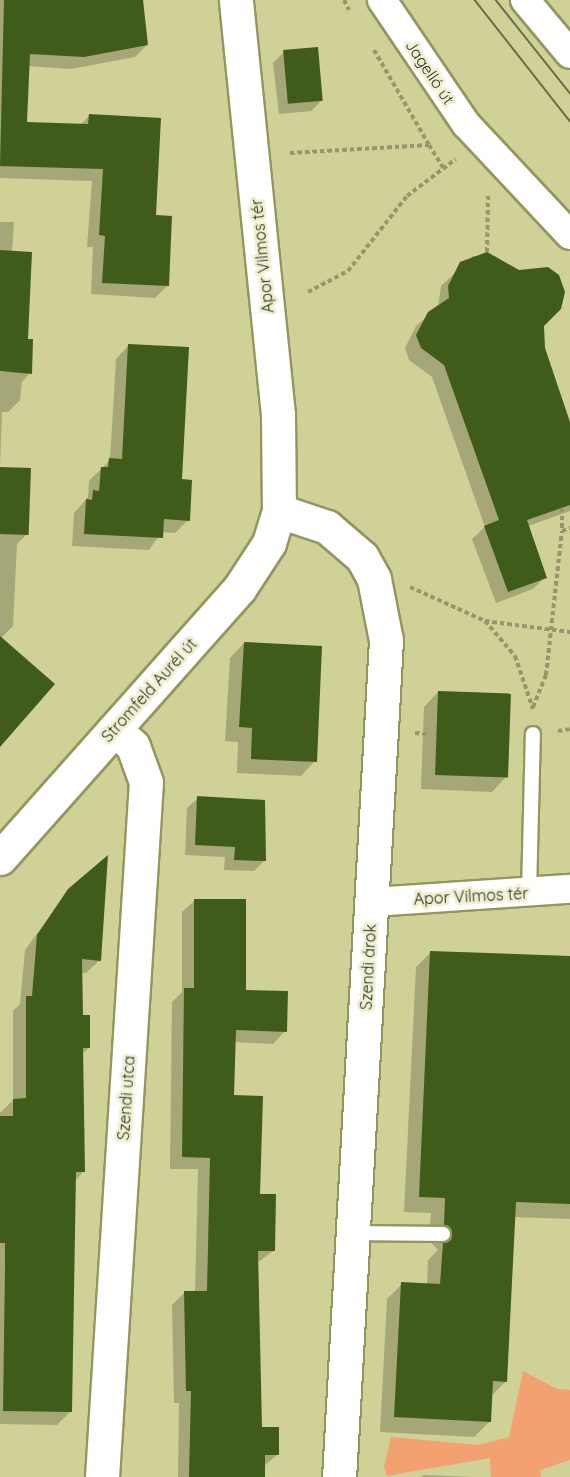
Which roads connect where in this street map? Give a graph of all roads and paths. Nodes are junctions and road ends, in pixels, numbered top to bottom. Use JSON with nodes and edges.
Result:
{"nodes":[{"id":1,"x":236,"y":0,"type":"edge"},
{"id":2,"x":344,"y":0,"type":"edge"},
{"id":3,"x":382,"y":0,"type":"edge"},
{"id":4,"x":525,"y":0,"type":"edge"},
{"id":5,"x":351,"y":13,"type":"dead end"},
{"id":6,"x":368,"y":41,"type":"dead end"},
{"id":7,"x":570,"y":54,"type":"edge"},
{"id":8,"x":480,"y":141,"type":"junction"},
{"id":9,"x":429,"y":145,"type":"junction"},
{"id":10,"x":290,"y":153,"type":"dead end"},
{"id":11,"x":444,"y":169,"type":"junction"},
{"id":12,"x":488,"y":188,"type":"dead end"},
{"id":13,"x":570,"y":235,"type":"edge"},
{"id":14,"x":487,"y":252,"type":"dead end"},
{"id":15,"x":308,"y":292,"type":"dead end"},
{"id":16,"x":562,"y":508,"type":"dead end"},
{"id":17,"x":279,"y":511,"type":"junction"},
{"id":18,"x":570,"y":528,"type":"edge"},
{"id":19,"x":562,"y":531,"type":"junction"},
{"id":20,"x":374,"y":579,"type":"junction"},
{"id":21,"x":485,"y":621,"type":"junction"},
{"id":22,"x":553,"y":630,"type":"junction"},
{"id":23,"x":570,"y":632,"type":"edge"},
{"id":24,"x":532,"y":707,"type":"junction"},
{"id":25,"x":114,"y":729,"type":"junction"},
{"id":26,"x":570,"y":729,"type":"edge"},
{"id":27,"x":413,"y":733,"type":"dead end"},
{"id":28,"x":429,"y":734,"type":"dead end"},
{"id":29,"x":533,"y":734,"type":"junction"},
{"id":30,"x":0,"y":858,"type":"edge"},
{"id":31,"x":570,"y":889,"type":"edge"},
{"id":32,"x":529,"y":892,"type":"junction"},
{"id":33,"x":372,"y":902,"type":"junction"},
{"id":34,"x":353,"y":1233,"type":"junction"},
{"id":35,"x":443,"y":1234,"type":"dead end"},
{"id":36,"x":102,"y":1477,"type":"edge"},
{"id":37,"x":339,"y":1477,"type":"edge"}],
"edges":[{"from":1,"to":17,"type":"street","name":"Apor Vilmos tér"},
{"from":2,"to":5,"type":"path"},
{"from":3,"to":8,"type":"street","name":"Jagelló út"},
{"from":4,"to":7,"type":"street"},
{"from":6,"to":9,"type":"path"},
{"from":8,"to":11,"type":"path"},
{"from":8,"to":13,"type":"street"},
{"from":9,"to":10,"type":"path"},
{"from":9,"to":11,"type":"path"},
{"from":11,"to":15,"type":"path"},
{"from":12,"to":14,"type":"path"},
{"from":16,"to":19,"type":"path"},
{"from":17,"to":20,"type":"street","name":"Szendi árok"},
{"from":17,"to":25,"type":"street","name":"Stromfeld Aurél út"},
{"from":18,"to":19,"type":"path"},
{"from":19,"to":22,"type":"path"},
{"from":20,"to":21,"type":"path"},
{"from":20,"to":33,"type":"street","name":"Szendi árok"},
{"from":21,"to":22,"type":"path"},
{"from":21,"to":24,"type":"path"},
{"from":22,"to":23,"type":"path"},
{"from":22,"to":24,"type":"path"},
{"from":24,"to":29,"type":"path"},
{"from":25,"to":30,"type":"street","name":"Stromfeld Aurél út"},
{"from":25,"to":36,"type":"street","name":"Szendi utca"},
{"from":26,"to":29,"type":"path"},
{"from":27,"to":28,"type":"path"},
{"from":29,"to":32,"type":"lane"},
{"from":31,"to":32,"type":"street","name":"Apor Vilmos tér"},
{"from":32,"to":33,"type":"street","name":"Apor Vilmos tér"},
{"from":33,"to":34,"type":"street","name":"Szendi árok"},
{"from":34,"to":35,"type":"lane"},
{"from":34,"to":37,"type":"street","name":"Szendi árok"}]}
